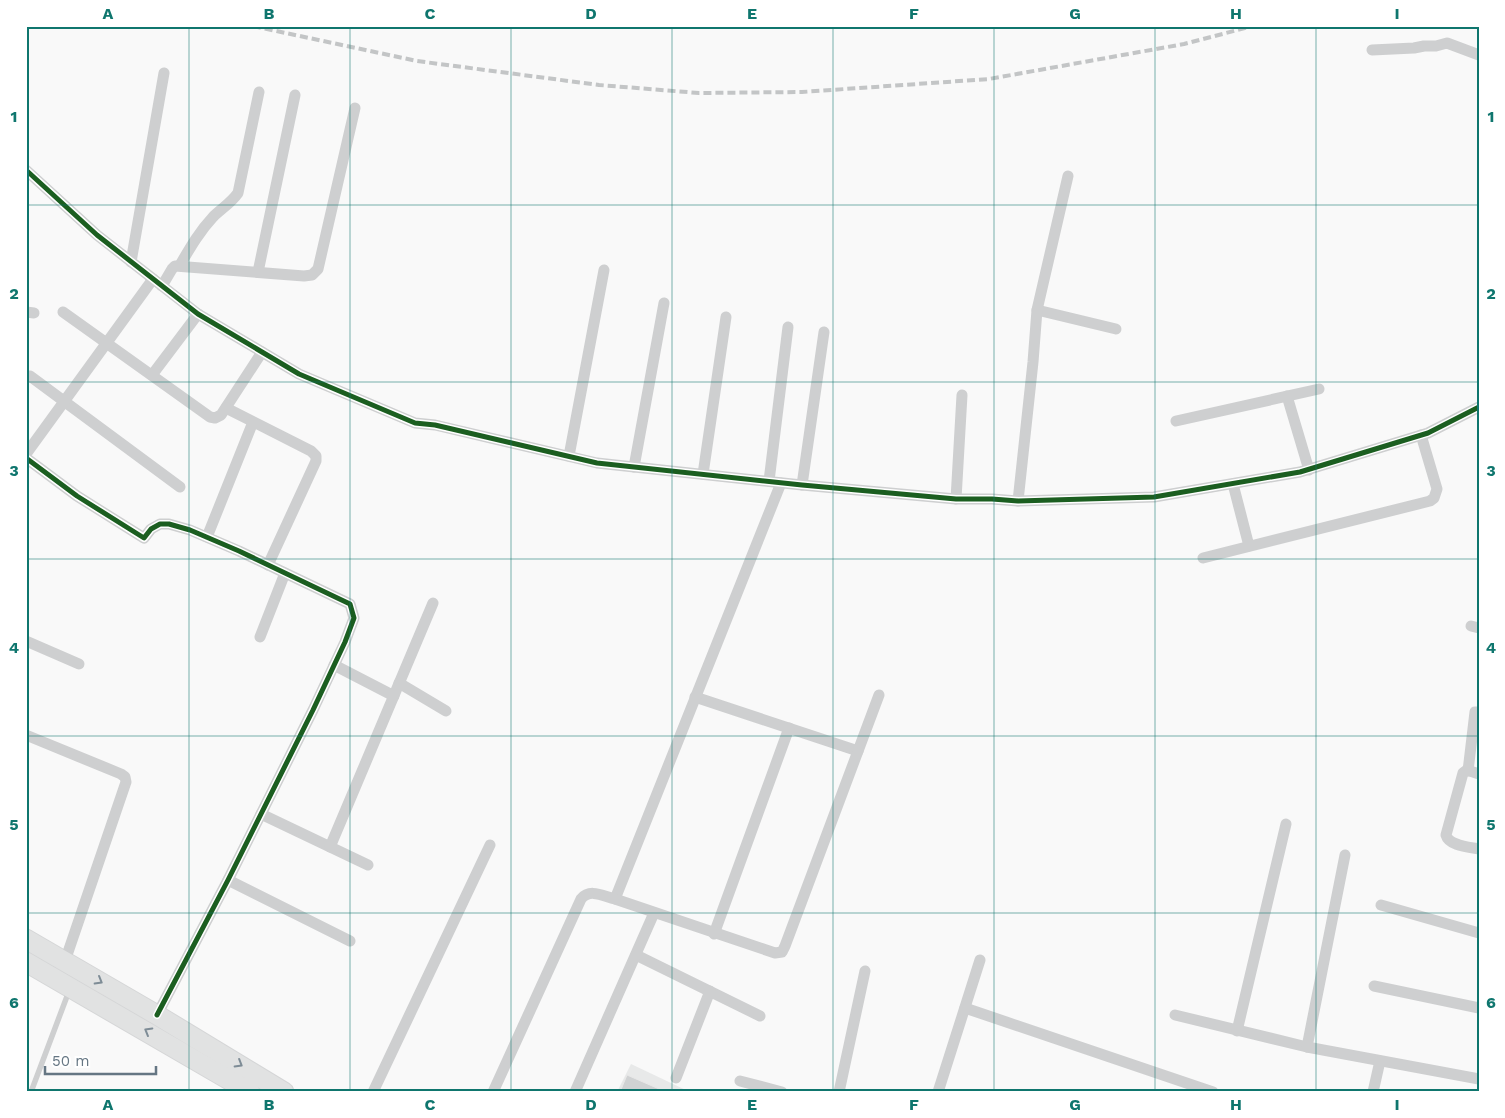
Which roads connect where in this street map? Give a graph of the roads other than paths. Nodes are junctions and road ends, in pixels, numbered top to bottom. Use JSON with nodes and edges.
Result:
{"nodes":[{"id":1,"x":1372,"y":50,"type":"dead end"},
{"id":2,"x":1479,"y":55,"type":"edge"},
{"id":3,"x":164,"y":73,"type":"dead end"},
{"id":4,"x":259,"y":92,"type":"dead end"},
{"id":5,"x":295,"y":96,"type":"dead end"},
{"id":6,"x":355,"y":108,"type":"dead end"},
{"id":7,"x":26,"y":170,"type":"edge"},
{"id":8,"x":1068,"y":176,"type":"dead end"},
{"id":9,"x":132,"y":262,"type":"junction"},
{"id":10,"x":180,"y":266,"type":"junction"},
{"id":11,"x":604,"y":270,"type":"dead end"},
{"id":12,"x":258,"y":272,"type":"junction"},
{"id":13,"x":158,"y":283,"type":"junction"},
{"id":14,"x":664,"y":303,"type":"dead end"},
{"id":15,"x":1037,"y":310,"type":"junction"},
{"id":16,"x":64,"y":312,"type":"dead end"},
{"id":17,"x":198,"y":314,"type":"junction"},
{"id":18,"x":726,"y":317,"type":"dead end"},
{"id":19,"x":788,"y":328,"type":"dead end"},
{"id":20,"x":1116,"y":329,"type":"dead end"},
{"id":21,"x":824,"y":332,"type":"dead end"},
{"id":22,"x":107,"y":343,"type":"junction"},
{"id":23,"x":262,"y":352,"type":"junction"},
{"id":24,"x":152,"y":375,"type":"junction"},
{"id":25,"x":30,"y":376,"type":"dead end"},
{"id":26,"x":1318,"y":390,"type":"dead end"},
{"id":27,"x":962,"y":395,"type":"dead end"},
{"id":28,"x":1287,"y":396,"type":"junction"},
{"id":29,"x":64,"y":402,"type":"junction"},
{"id":30,"x":1479,"y":407,"type":"edge"},
{"id":31,"x":226,"y":408,"type":"junction"},
{"id":32,"x":1176,"y":421,"type":"dead end"},
{"id":33,"x":253,"y":422,"type":"junction"},
{"id":34,"x":1421,"y":434,"type":"junction"},
{"id":35,"x":26,"y":454,"type":"edge"},
{"id":36,"x":569,"y":456,"type":"junction"},
{"id":37,"x":26,"y":458,"type":"edge"},
{"id":38,"x":634,"y":467,"type":"junction"},
{"id":39,"x":1308,"y":470,"type":"junction"},
{"id":40,"x":703,"y":474,"type":"junction"},
{"id":41,"x":769,"y":481,"type":"junction"},
{"id":42,"x":781,"y":483,"type":"junction"},
{"id":43,"x":1233,"y":484,"type":"junction"},
{"id":44,"x":802,"y":485,"type":"junction"},
{"id":45,"x":180,"y":487,"type":"dead end"},
{"id":46,"x":956,"y":499,"type":"junction"},
{"id":47,"x":1018,"y":501,"type":"junction"},
{"id":48,"x":207,"y":536,"type":"junction"},
{"id":49,"x":1250,"y":546,"type":"junction"},
{"id":50,"x":1203,"y":558,"type":"dead end"},
{"id":51,"x":268,"y":565,"type":"junction"},
{"id":52,"x":286,"y":573,"type":"junction"},
{"id":53,"x":433,"y":603,"type":"dead end"},
{"id":54,"x":260,"y":637,"type":"dead end"},
{"id":55,"x":26,"y":641,"type":"edge"},
{"id":56,"x":79,"y":664,"type":"dead end"},
{"id":57,"x":334,"y":666,"type":"junction"},
{"id":58,"x":399,"y":682,"type":"junction"},
{"id":59,"x":879,"y":695,"type":"dead end"},
{"id":60,"x":394,"y":696,"type":"junction"},
{"id":61,"x":695,"y":697,"type":"junction"},
{"id":62,"x":446,"y":711,"type":"dead end"},
{"id":63,"x":1479,"y":712,"type":"edge"},
{"id":64,"x":789,"y":728,"type":"junction"},
{"id":65,"x":26,"y":735,"type":"edge"},
{"id":66,"x":858,"y":751,"type":"junction"},
{"id":67,"x":1473,"y":772,"type":"edge"},
{"id":68,"x":261,"y":814,"type":"junction"},
{"id":69,"x":1286,"y":824,"type":"dead end"},
{"id":70,"x":490,"y":845,"type":"dead end"},
{"id":71,"x":330,"y":847,"type":"junction"},
{"id":72,"x":1479,"y":849,"type":"edge"},
{"id":73,"x":1345,"y":855,"type":"dead end"},
{"id":74,"x":368,"y":865,"type":"dead end"},
{"id":75,"x":228,"y":880,"type":"junction"},
{"id":76,"x":615,"y":899,"type":"junction"},
{"id":77,"x":1381,"y":905,"type":"dead end"},
{"id":78,"x":654,"y":913,"type":"junction"},
{"id":79,"x":1479,"y":933,"type":"edge"},
{"id":80,"x":714,"y":934,"type":"junction"},
{"id":81,"x":26,"y":939,"type":"edge"},
{"id":82,"x":350,"y":940,"type":"dead end"},
{"id":83,"x":636,"y":955,"type":"junction"},
{"id":84,"x":980,"y":960,"type":"dead end"},
{"id":85,"x":65,"y":961,"type":"junction"},
{"id":86,"x":26,"y":962,"type":"edge"},
{"id":87,"x":865,"y":971,"type":"dead end"},
{"id":88,"x":1374,"y":986,"type":"dead end"},
{"id":89,"x":70,"y":987,"type":"junction"},
{"id":90,"x":710,"y":992,"type":"junction"},
{"id":91,"x":965,"y":1008,"type":"junction"},
{"id":92,"x":1479,"y":1008,"type":"edge"},
{"id":93,"x":157,"y":1015,"type":"junction"},
{"id":94,"x":760,"y":1016,"type":"dead end"},
{"id":95,"x":1175,"y":1016,"type":"dead end"},
{"id":96,"x":1236,"y":1031,"type":"junction"},
{"id":97,"x":1307,"y":1047,"type":"junction"},
{"id":98,"x":1380,"y":1061,"type":"junction"},
{"id":99,"x":676,"y":1078,"type":"dead end"},
{"id":100,"x":1479,"y":1079,"type":"edge"},
{"id":101,"x":740,"y":1081,"type":"dead end"},
{"id":102,"x":261,"y":1090,"type":"edge"},
{"id":103,"x":30,"y":1092,"type":"edge"},
{"id":104,"x":373,"y":1092,"type":"edge"},
{"id":105,"x":493,"y":1092,"type":"edge"},
{"id":106,"x":575,"y":1092,"type":"edge"},
{"id":107,"x":782,"y":1092,"type":"edge"},
{"id":108,"x":839,"y":1092,"type":"edge"},
{"id":109,"x":938,"y":1092,"type":"edge"},
{"id":110,"x":1213,"y":1092,"type":"edge"},
{"id":111,"x":1374,"y":1092,"type":"edge"}],
"edges":[{"from":1,"to":2,"type":"street"},
{"from":3,"to":9,"type":"street"},
{"from":4,"to":10,"type":"street"},
{"from":5,"to":12,"type":"street"},
{"from":6,"to":12,"type":"street"},
{"from":7,"to":9,"type":"street"},
{"from":8,"to":15,"type":"street"},
{"from":9,"to":13,"type":"street"},
{"from":10,"to":12,"type":"street"},
{"from":10,"to":13,"type":"street"},
{"from":11,"to":36,"type":"street"},
{"from":13,"to":17,"type":"street"},
{"from":13,"to":22,"type":"street"},
{"from":14,"to":38,"type":"street"},
{"from":15,"to":20,"type":"street"},
{"from":15,"to":47,"type":"street"},
{"from":16,"to":22,"type":"street"},
{"from":17,"to":23,"type":"street"},
{"from":17,"to":24,"type":"street"},
{"from":18,"to":40,"type":"street"},
{"from":19,"to":41,"type":"street"},
{"from":21,"to":44,"type":"street"},
{"from":22,"to":24,"type":"street"},
{"from":22,"to":29,"type":"street"},
{"from":23,"to":31,"type":"street"},
{"from":23,"to":36,"type":"street"},
{"from":24,"to":31,"type":"street"},
{"from":25,"to":29,"type":"street"},
{"from":26,"to":28,"type":"street"},
{"from":27,"to":46,"type":"street"},
{"from":28,"to":32,"type":"street"},
{"from":28,"to":39,"type":"street"},
{"from":29,"to":35,"type":"street"},
{"from":29,"to":45,"type":"street"},
{"from":30,"to":34,"type":"street"},
{"from":31,"to":33,"type":"street"},
{"from":33,"to":48,"type":"street"},
{"from":33,"to":51,"type":"street"},
{"from":34,"to":39,"type":"street"},
{"from":34,"to":49,"type":"street"},
{"from":36,"to":38,"type":"street"},
{"from":37,"to":48,"type":"street"},
{"from":38,"to":40,"type":"street"},
{"from":39,"to":43,"type":"street"},
{"from":40,"to":41,"type":"street"},
{"from":41,"to":42,"type":"street"},
{"from":42,"to":44,"type":"street"},
{"from":42,"to":61,"type":"street"},
{"from":43,"to":47,"type":"street"},
{"from":43,"to":49,"type":"street"},
{"from":44,"to":46,"type":"street"},
{"from":46,"to":47,"type":"street"},
{"from":48,"to":51,"type":"street"},
{"from":49,"to":50,"type":"street"},
{"from":51,"to":52,"type":"street"},
{"from":52,"to":54,"type":"street"},
{"from":52,"to":57,"type":"street"},
{"from":53,"to":58,"type":"street"},
{"from":55,"to":56,"type":"street"},
{"from":57,"to":60,"type":"street"},
{"from":57,"to":68,"type":"street"},
{"from":58,"to":60,"type":"street"},
{"from":58,"to":62,"type":"street"},
{"from":59,"to":66,"type":"street"},
{"from":60,"to":71,"type":"street"},
{"from":61,"to":64,"type":"street"},
{"from":61,"to":76,"type":"street"},
{"from":63,"to":67,"type":"street"},
{"from":64,"to":66,"type":"street"},
{"from":64,"to":80,"type":"street"},
{"from":65,"to":85,"type":"street"},
{"from":66,"to":80,"type":"street"},
{"from":67,"to":72,"type":"street"},
{"from":68,"to":71,"type":"street"},
{"from":68,"to":75,"type":"street"},
{"from":69,"to":96,"type":"street"},
{"from":70,"to":104,"type":"street"},
{"from":71,"to":74,"type":"street"},
{"from":73,"to":97,"type":"street"},
{"from":75,"to":82,"type":"street"},
{"from":75,"to":93,"type":"street"},
{"from":76,"to":78,"type":"street"},
{"from":76,"to":105,"type":"street"},
{"from":77,"to":79,"type":"street"},
{"from":78,"to":80,"type":"street"},
{"from":78,"to":83,"type":"street"},
{"from":81,"to":85,"type":"main road"},
{"from":83,"to":90,"type":"street"},
{"from":83,"to":106,"type":"street"},
{"from":84,"to":91,"type":"street"},
{"from":85,"to":93,"type":"main road","one_way":true},
{"from":86,"to":89,"type":"main road"},
{"from":87,"to":108,"type":"street"},
{"from":88,"to":92,"type":"street"},
{"from":102,"to":89,"type":"main road","one_way":true},
{"from":89,"to":103,"type":"lane"},
{"from":90,"to":94,"type":"street"},
{"from":90,"to":99,"type":"street"},
{"from":91,"to":109,"type":"street"},
{"from":91,"to":110,"type":"street"},
{"from":93,"to":102,"type":"main road","one_way":true},
{"from":95,"to":96,"type":"street"},
{"from":96,"to":97,"type":"street"},
{"from":97,"to":98,"type":"street"},
{"from":98,"to":100,"type":"street"},
{"from":98,"to":111,"type":"street"},
{"from":101,"to":107,"type":"street"}]}
